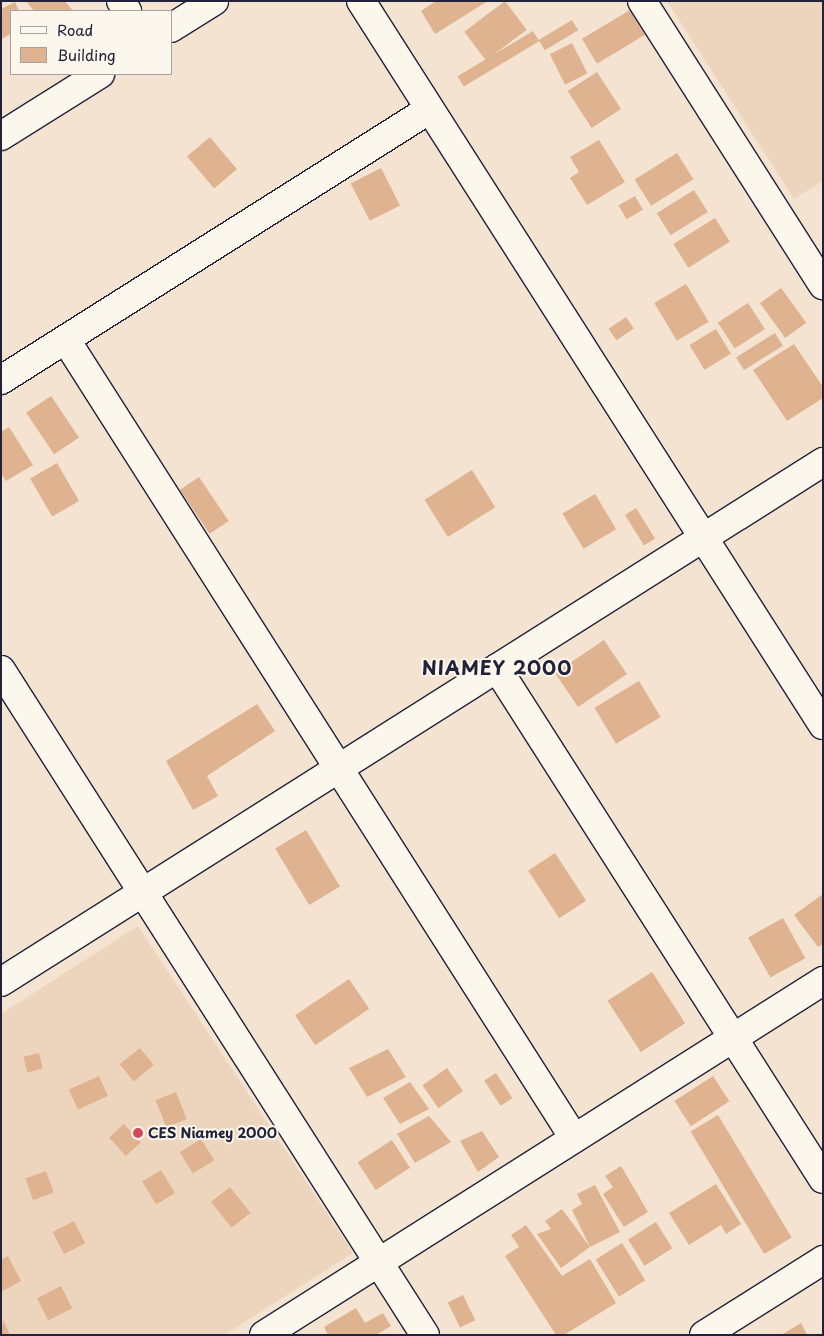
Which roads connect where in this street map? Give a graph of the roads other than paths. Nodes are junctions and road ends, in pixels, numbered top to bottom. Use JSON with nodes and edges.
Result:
{"nodes":[{"id":1,"x":214,"y":1,"type":"edge"},
{"id":2,"x":361,"y":1,"type":"edge"},
{"id":3,"x":642,"y":1,"type":"edge"},
{"id":4,"x":172,"y":27,"type":"edge"},
{"id":5,"x":98,"y":75,"type":"edge"},
{"id":6,"x":430,"y":109,"type":"junction"},
{"id":7,"x":1,"y":136,"type":"edge"},
{"id":8,"x":823,"y":285,"type":"edge"},
{"id":9,"x":66,"y":340,"type":"junction"},
{"id":10,"x":1,"y":380,"type":"edge"},
{"id":11,"x":823,"y":462,"type":"edge"},
{"id":12,"x":703,"y":538,"type":"junction"},
{"id":13,"x":497,"y":668,"type":"junction"},
{"id":14,"x":1,"y":670,"type":"edge"},
{"id":15,"x":823,"y":725,"type":"edge"},
{"id":16,"x":339,"y":768,"type":"junction"},
{"id":17,"x":143,"y":892,"type":"junction"},
{"id":18,"x":823,"y":981,"type":"edge"},
{"id":19,"x":1,"y":982,"type":"edge"},
{"id":20,"x":733,"y":1038,"type":"junction"},
{"id":21,"x":574,"y":1138,"type":"junction"},
{"id":22,"x":823,"y":1178,"type":"edge"},
{"id":23,"x":823,"y":1260,"type":"edge"},
{"id":24,"x":379,"y":1262,"type":"junction"},
{"id":25,"x":264,"y":1335,"type":"edge"},
{"id":26,"x":425,"y":1335,"type":"edge"},
{"id":27,"x":704,"y":1335,"type":"edge"}],
"edges":[{"from":1,"to":4,"type":"street"},
{"from":2,"to":6,"type":"street"},
{"from":3,"to":8,"type":"street"},
{"from":5,"to":7,"type":"street"},
{"from":6,"to":9,"type":"street"},
{"from":6,"to":12,"type":"street"},
{"from":9,"to":10,"type":"street"},
{"from":9,"to":16,"type":"street"},
{"from":11,"to":12,"type":"street"},
{"from":12,"to":13,"type":"street"},
{"from":12,"to":15,"type":"street"},
{"from":13,"to":16,"type":"street"},
{"from":13,"to":20,"type":"street"},
{"from":14,"to":17,"type":"street"},
{"from":16,"to":17,"type":"street"},
{"from":16,"to":21,"type":"street"},
{"from":17,"to":19,"type":"street"},
{"from":17,"to":24,"type":"street"},
{"from":18,"to":20,"type":"street"},
{"from":20,"to":21,"type":"street"},
{"from":20,"to":22,"type":"street"},
{"from":21,"to":24,"type":"street"},
{"from":23,"to":27,"type":"street"},
{"from":24,"to":25,"type":"street"},
{"from":24,"to":26,"type":"street"}]}
